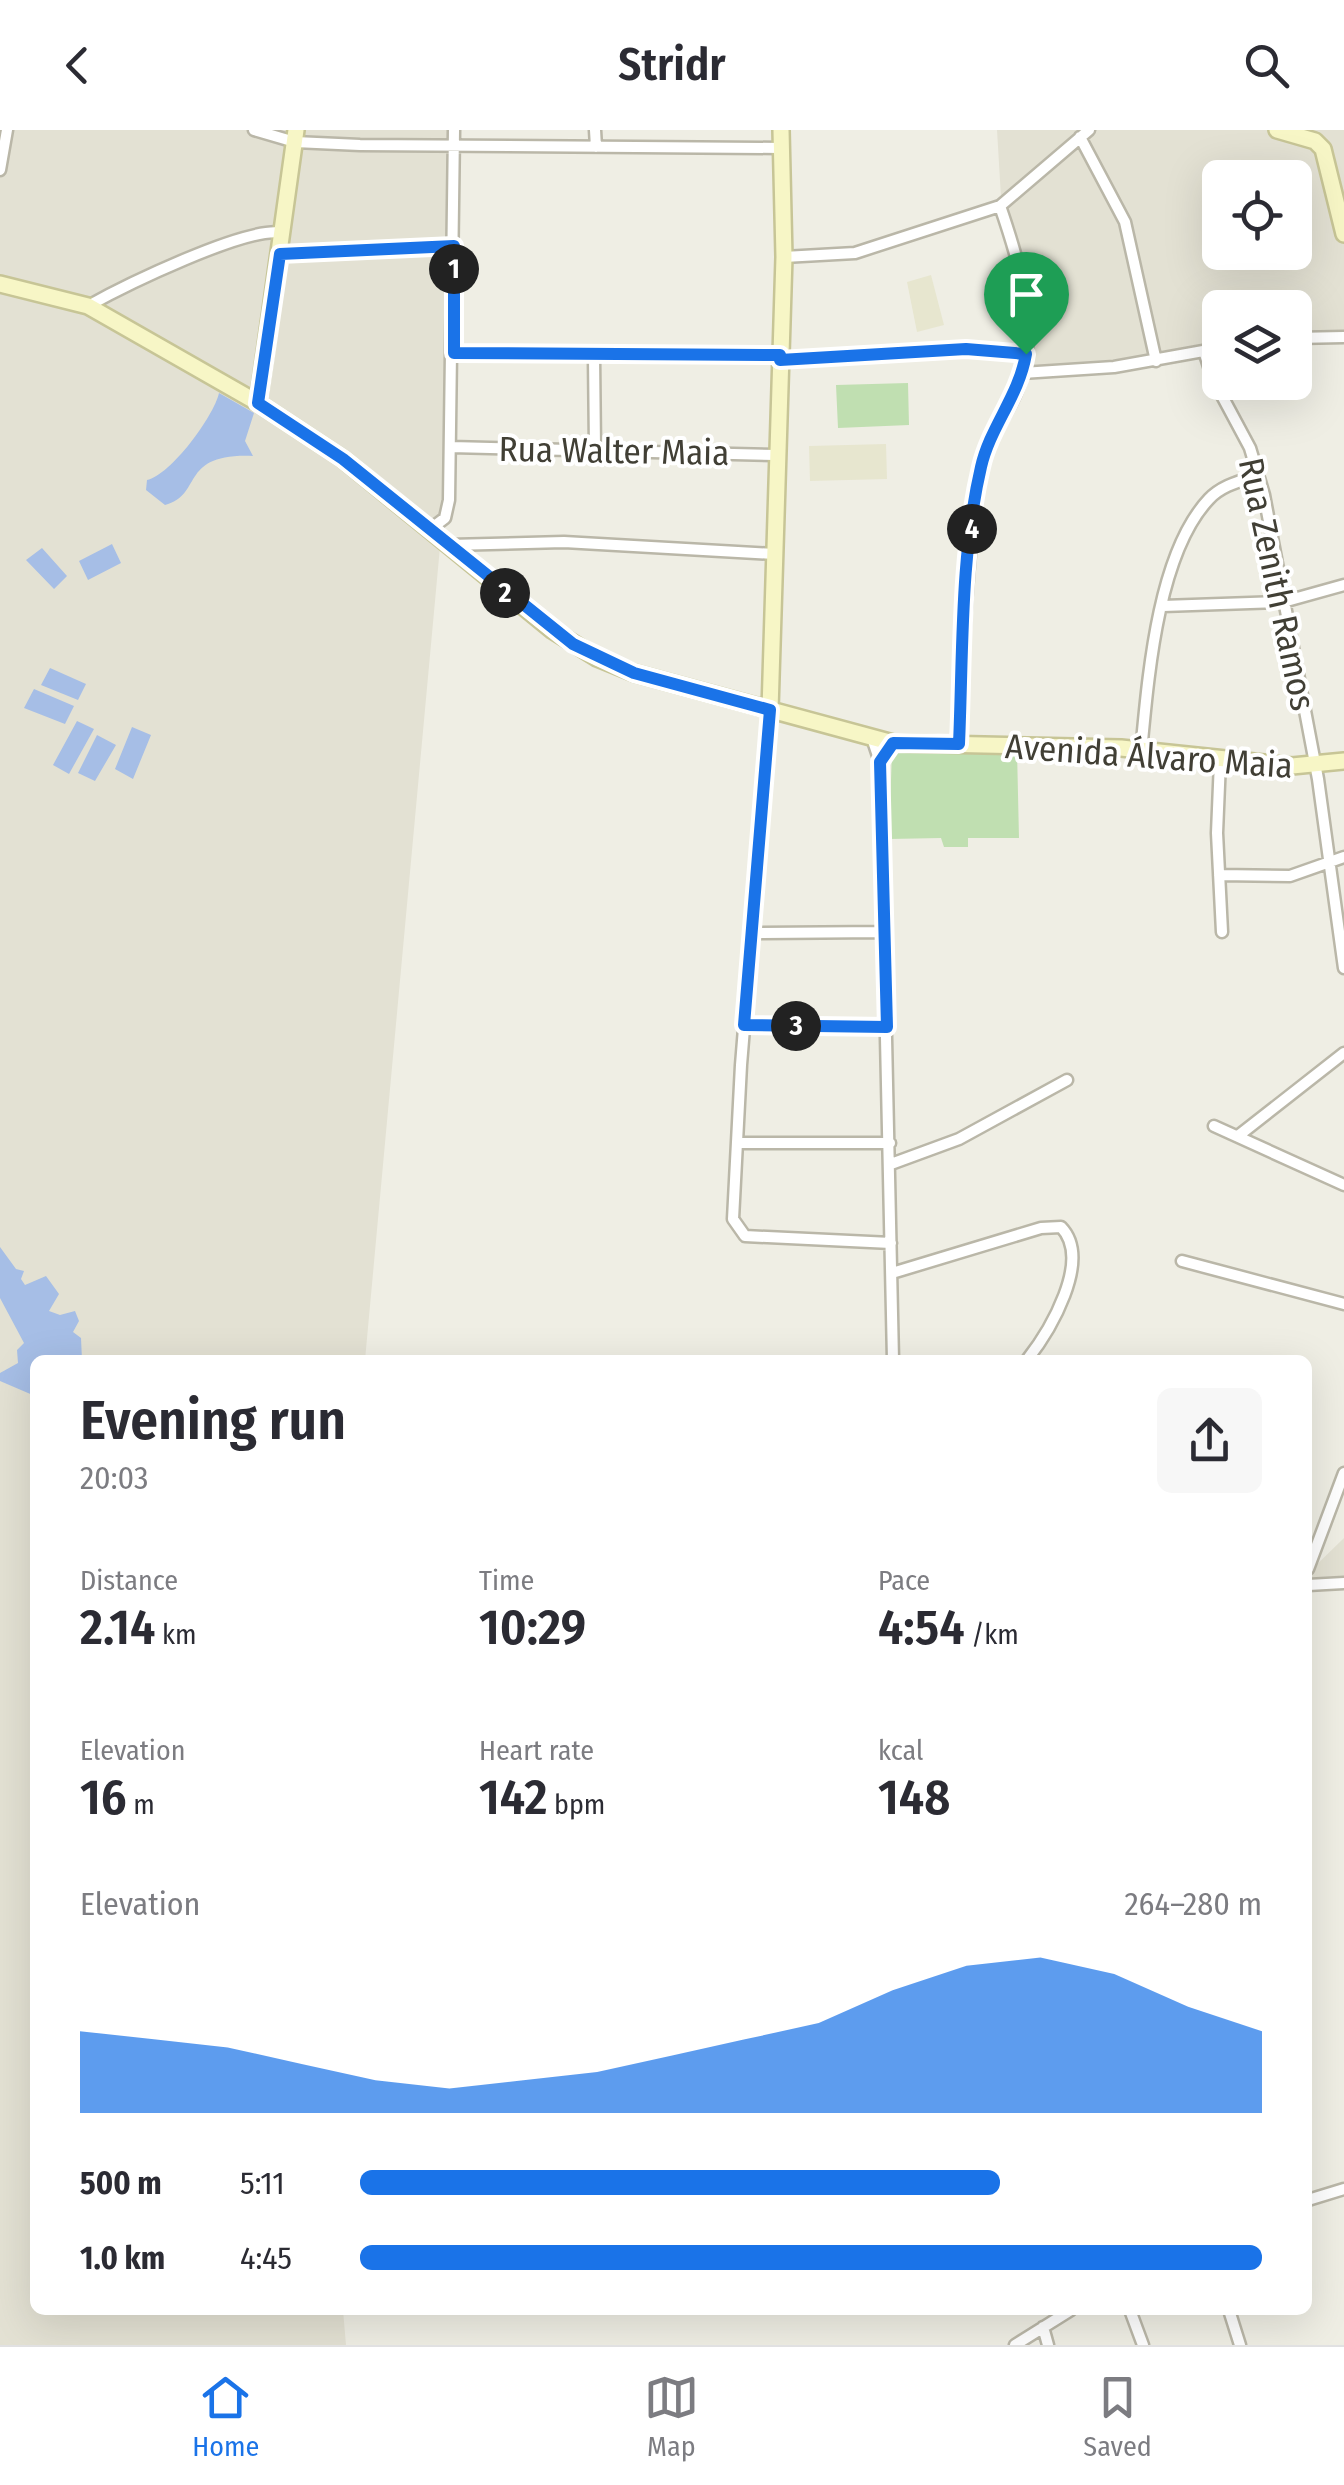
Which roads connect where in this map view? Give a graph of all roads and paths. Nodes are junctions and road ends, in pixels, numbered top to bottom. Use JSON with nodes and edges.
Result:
{"nodes":[{"id":1,"x":7,"y":130,"type":"edge"},
{"id":2,"x":254,"y":130,"type":"edge"},
{"id":3,"x":454,"y":130,"type":"edge"},
{"id":4,"x":596,"y":130,"type":"edge"},
{"id":5,"x":780,"y":130,"type":"edge"},
{"id":6,"x":1277,"y":130,"type":"edge"},
{"id":7,"x":1085,"y":134,"type":"edge"},
{"id":8,"x":295,"y":136,"type":"edge"},
{"id":9,"x":453,"y":146,"type":"junction"},
{"id":10,"x":596,"y":147,"type":"junction"},
{"id":11,"x":780,"y":148,"type":"junction"},
{"id":12,"x":0,"y":170,"type":"edge"},
{"id":13,"x":1000,"y":206,"type":"junction"},
{"id":14,"x":282,"y":234,"type":"junction"},
{"id":15,"x":1344,"y":234,"type":"edge"},
{"id":16,"x":454,"y":246,"type":"junction"},
{"id":17,"x":280,"y":254,"type":"junction"},
{"id":18,"x":784,"y":258,"type":"junction"},
{"id":19,"x":0,"y":284,"type":"edge"},
{"id":20,"x":88,"y":306,"type":"junction"},
{"id":21,"x":1344,"y":337,"type":"edge"},
{"id":22,"x":1312,"y":338,"type":"edge"},
{"id":23,"x":1202,"y":351,"type":"edge"},
{"id":24,"x":454,"y":353,"type":"junction"},
{"id":25,"x":1026,"y":354,"type":"junction"},
{"id":26,"x":594,"y":356,"type":"junction"},
{"id":27,"x":780,"y":357,"type":"junction"},
{"id":28,"x":1156,"y":360,"type":"junction"},
{"id":29,"x":1022,"y":374,"type":"junction"},
{"id":30,"x":1225,"y":400,"type":"edge"},
{"id":31,"x":258,"y":403,"type":"junction"},
{"id":32,"x":452,"y":447,"type":"junction"},
{"id":33,"x":595,"y":448,"type":"junction"},
{"id":34,"x":776,"y":455,"type":"junction"},
{"id":35,"x":1258,"y":475,"type":"junction"},
{"id":36,"x":428,"y":531,"type":"junction"},
{"id":37,"x":445,"y":545,"type":"junction"},
{"id":38,"x":774,"y":554,"type":"junction"},
{"id":39,"x":1344,"y":585,"type":"edge"},
{"id":40,"x":1283,"y":602,"type":"junction"},
{"id":41,"x":1163,"y":606,"type":"junction"},
{"id":42,"x":770,"y":710,"type":"junction"},
{"id":43,"x":872,"y":738,"type":"junction"},
{"id":44,"x":893,"y":743,"type":"junction"},
{"id":45,"x":959,"y":744,"type":"junction"},
{"id":46,"x":1141,"y":752,"type":"junction"},
{"id":47,"x":1344,"y":760,"type":"edge"},
{"id":48,"x":1220,"y":761,"type":"junction"},
{"id":49,"x":880,"y":762,"type":"junction"},
{"id":50,"x":1315,"y":766,"type":"junction"},
{"id":51,"x":1344,"y":856,"type":"edge"},
{"id":52,"x":1328,"y":865,"type":"junction"},
{"id":53,"x":1219,"y":875,"type":"junction"},
{"id":54,"x":883,"y":932,"type":"junction"},
{"id":55,"x":1222,"y":932,"type":"dead end"},
{"id":56,"x":751,"y":933,"type":"junction"},
{"id":57,"x":1344,"y":968,"type":"edge"},
{"id":58,"x":744,"y":1025,"type":"junction"},
{"id":59,"x":887,"y":1027,"type":"junction"},
{"id":60,"x":1344,"y":1053,"type":"edge"},
{"id":61,"x":1067,"y":1080,"type":"dead end"},
{"id":62,"x":1214,"y":1126,"type":"dead end"},
{"id":63,"x":1238,"y":1136,"type":"junction"},
{"id":64,"x":739,"y":1143,"type":"junction"},
{"id":65,"x":890,"y":1143,"type":"junction"},
{"id":66,"x":891,"y":1164,"type":"junction"},
{"id":67,"x":1344,"y":1185,"type":"edge"},
{"id":68,"x":890,"y":1243,"type":"junction"},
{"id":69,"x":1182,"y":1261,"type":"dead end"},
{"id":70,"x":892,"y":1273,"type":"junction"},
{"id":71,"x":1344,"y":1304,"type":"edge"},
{"id":72,"x":893,"y":1355,"type":"edge"},
{"id":73,"x":1031,"y":1355,"type":"edge"},
{"id":74,"x":1344,"y":1473,"type":"edge"},
{"id":75,"x":1312,"y":1558,"type":"edge"},
{"id":76,"x":1344,"y":1583,"type":"edge"},
{"id":77,"x":1312,"y":1584,"type":"edge"},
{"id":78,"x":1344,"y":2189,"type":"edge"},
{"id":79,"x":1312,"y":2199,"type":"edge"},
{"id":80,"x":1063,"y":2315,"type":"edge"},
{"id":81,"x":1132,"y":2315,"type":"edge"},
{"id":82,"x":1231,"y":2315,"type":"edge"},
{"id":83,"x":1042,"y":2327,"type":"junction"},
{"id":84,"x":1015,"y":2345,"type":"edge"},
{"id":85,"x":1048,"y":2345,"type":"edge"},
{"id":86,"x":1143,"y":2345,"type":"edge"},
{"id":87,"x":1240,"y":2345,"type":"edge"}],
"edges":[{"from":1,"to":12,"type":"street"},
{"from":2,"to":8,"type":"street"},
{"from":3,"to":9,"type":"street"},
{"from":4,"to":10,"type":"street"},
{"from":5,"to":11,"type":"street"},
{"from":6,"to":15,"type":"street"},
{"from":7,"to":13,"type":"street"},
{"from":7,"to":28,"type":"street"},
{"from":8,"to":9,"type":"street"},
{"from":8,"to":14,"type":"street"},
{"from":9,"to":10,"type":"street"},
{"from":9,"to":16,"type":"street"},
{"from":10,"to":11,"type":"street"},
{"from":11,"to":18,"type":"street"},
{"from":13,"to":18,"type":"street"},
{"from":13,"to":25,"type":"street"},
{"from":14,"to":17,"type":"street"},
{"from":14,"to":20,"type":"street"},
{"from":16,"to":17,"type":"street"},
{"from":16,"to":24,"type":"street"},
{"from":17,"to":31,"type":"street"},
{"from":18,"to":27,"type":"street"},
{"from":19,"to":20,"type":"street","name":"Avenida Álvaro Maia"},
{"from":20,"to":31,"type":"street","name":"Avenida Álvaro Maia"},
{"from":21,"to":22,"type":"street"},
{"from":23,"to":28,"type":"street"},
{"from":24,"to":26,"type":"street"},
{"from":24,"to":32,"type":"street"},
{"from":25,"to":27,"type":"street"},
{"from":25,"to":29,"type":"street"},
{"from":26,"to":27,"type":"street"},
{"from":26,"to":33,"type":"street"},
{"from":27,"to":34,"type":"street"},
{"from":28,"to":29,"type":"street"},
{"from":29,"to":45,"type":"street"},
{"from":30,"to":35,"type":"street","name":"Rua Zenith Ramos"},
{"from":31,"to":36,"type":"street","name":"Avenida Álvaro Maia"},
{"from":32,"to":33,"type":"street","name":"Rua Walter Maia"},
{"from":32,"to":36,"type":"street"},
{"from":33,"to":34,"type":"street","name":"Rua Walter Maia"},
{"from":34,"to":38,"type":"street"},
{"from":35,"to":40,"type":"street","name":"Rua Zenith Ramos"},
{"from":35,"to":41,"type":"street"},
{"from":36,"to":37,"type":"street","name":"Avenida Álvaro Maia"},
{"from":37,"to":38,"type":"street"},
{"from":37,"to":42,"type":"street","name":"Avenida Álvaro Maia"},
{"from":38,"to":42,"type":"street"},
{"from":39,"to":40,"type":"street"},
{"from":40,"to":41,"type":"street"},
{"from":40,"to":50,"type":"street","name":"Rua Zenith Ramos"},
{"from":41,"to":46,"type":"street"},
{"from":42,"to":43,"type":"street","name":"Avenida Álvaro Maia"},
{"from":42,"to":56,"type":"street"},
{"from":43,"to":44,"type":"street","name":"Avenida Álvaro Maia"},
{"from":43,"to":49,"type":"street"},
{"from":44,"to":45,"type":"street","name":"Avenida Álvaro Maia"},
{"from":44,"to":49,"type":"street"},
{"from":45,"to":46,"type":"street","name":"Avenida Álvaro Maia"},
{"from":46,"to":48,"type":"street","name":"Avenida Álvaro Maia"},
{"from":47,"to":50,"type":"street","name":"Avenida Álvaro Maia"},
{"from":48,"to":50,"type":"street","name":"Avenida Álvaro Maia"},
{"from":48,"to":53,"type":"street"},
{"from":49,"to":54,"type":"street"},
{"from":50,"to":52,"type":"street","name":"Rua Zenith Ramos"},
{"from":51,"to":52,"type":"street"},
{"from":52,"to":53,"type":"street"},
{"from":52,"to":57,"type":"street","name":"Rua Zenith Ramos"},
{"from":53,"to":55,"type":"street"},
{"from":54,"to":56,"type":"street"},
{"from":54,"to":59,"type":"street"},
{"from":56,"to":58,"type":"street"},
{"from":58,"to":59,"type":"street"},
{"from":58,"to":64,"type":"street"},
{"from":59,"to":65,"type":"street"},
{"from":60,"to":63,"type":"street"},
{"from":61,"to":66,"type":"street"},
{"from":62,"to":63,"type":"street"},
{"from":63,"to":67,"type":"street"},
{"from":64,"to":65,"type":"street"},
{"from":64,"to":68,"type":"street"},
{"from":65,"to":66,"type":"street"},
{"from":66,"to":68,"type":"street"},
{"from":68,"to":70,"type":"street"},
{"from":69,"to":71,"type":"street"},
{"from":70,"to":72,"type":"street"},
{"from":70,"to":73,"type":"street"},
{"from":74,"to":75,"type":"street"},
{"from":76,"to":77,"type":"street"},
{"from":78,"to":79,"type":"street"},
{"from":80,"to":83,"type":"street"},
{"from":81,"to":86,"type":"street"},
{"from":82,"to":87,"type":"street"},
{"from":83,"to":84,"type":"street"},
{"from":83,"to":85,"type":"street"}]}
